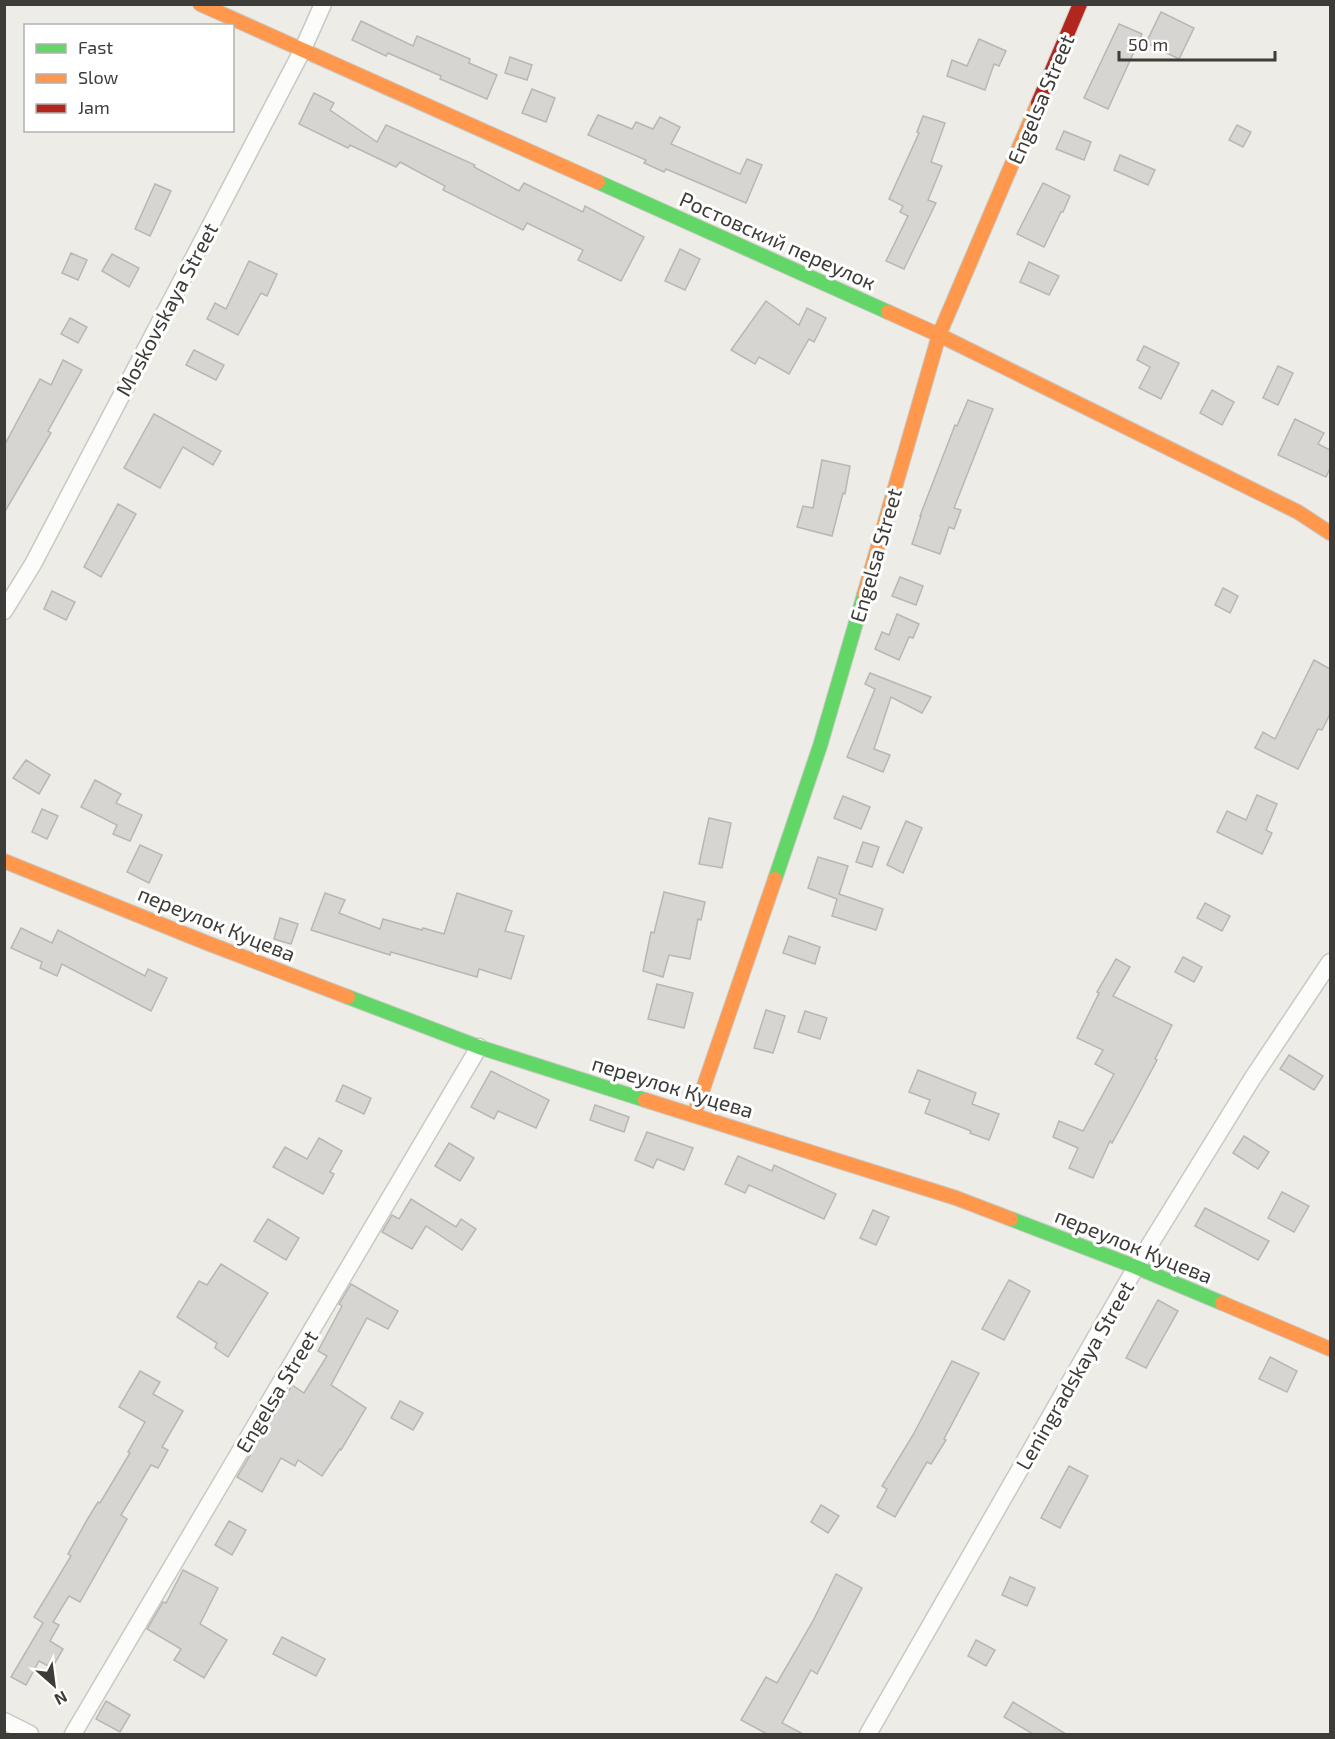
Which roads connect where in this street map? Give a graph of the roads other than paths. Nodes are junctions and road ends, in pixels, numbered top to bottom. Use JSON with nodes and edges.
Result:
{"nodes":[{"id":1,"x":200,"y":4,"type":"edge"},
{"id":2,"x":323,"y":4,"type":"edge"},
{"id":3,"x":1080,"y":4,"type":"edge"},
{"id":4,"x":302,"y":51,"type":"junction"},
{"id":5,"x":939,"y":335,"type":"junction"},
{"id":6,"x":1330,"y":532,"type":"edge"},
{"id":7,"x":4,"y":611,"type":"edge"},
{"id":8,"x":4,"y":861,"type":"edge"},
{"id":9,"x":1330,"y":962,"type":"edge"},
{"id":10,"x":479,"y":1047,"type":"junction"},
{"id":11,"x":694,"y":1115,"type":"junction"},
{"id":12,"x":1136,"y":1267,"type":"junction"},
{"id":13,"x":1330,"y":1349,"type":"edge"},
{"id":14,"x":4,"y":1721,"type":"edge"},
{"id":15,"x":30,"y":1734,"type":"edge"},
{"id":16,"x":73,"y":1734,"type":"edge"},
{"id":17,"x":868,"y":1734,"type":"edge"}],
"edges":[{"from":1,"to":4,"type":"street","name":"Ростовский переулок"},
{"from":2,"to":4,"type":"street","name":"Moskovskaya Street"},
{"from":3,"to":5,"type":"street","name":"Engelsa Street"},
{"from":4,"to":5,"type":"street","name":"Ростовский переулок"},
{"from":4,"to":7,"type":"street","name":"Moskovskaya Street"},
{"from":5,"to":6,"type":"street","name":"Ростовский переулок"},
{"from":5,"to":11,"type":"street","name":"Engelsa Street"},
{"from":8,"to":10,"type":"street","name":"переулок Куцева"},
{"from":9,"to":12,"type":"street","name":"Leningradskaya Street"},
{"from":10,"to":11,"type":"street","name":"переулок Куцева"},
{"from":10,"to":16,"type":"street","name":"Engelsa Street"},
{"from":11,"to":12,"type":"street","name":"переулок Куцева"},
{"from":12,"to":13,"type":"street","name":"переулок Куцева"},
{"from":12,"to":17,"type":"street","name":"Leningradskaya Street"},
{"from":14,"to":15,"type":"street"}]}
